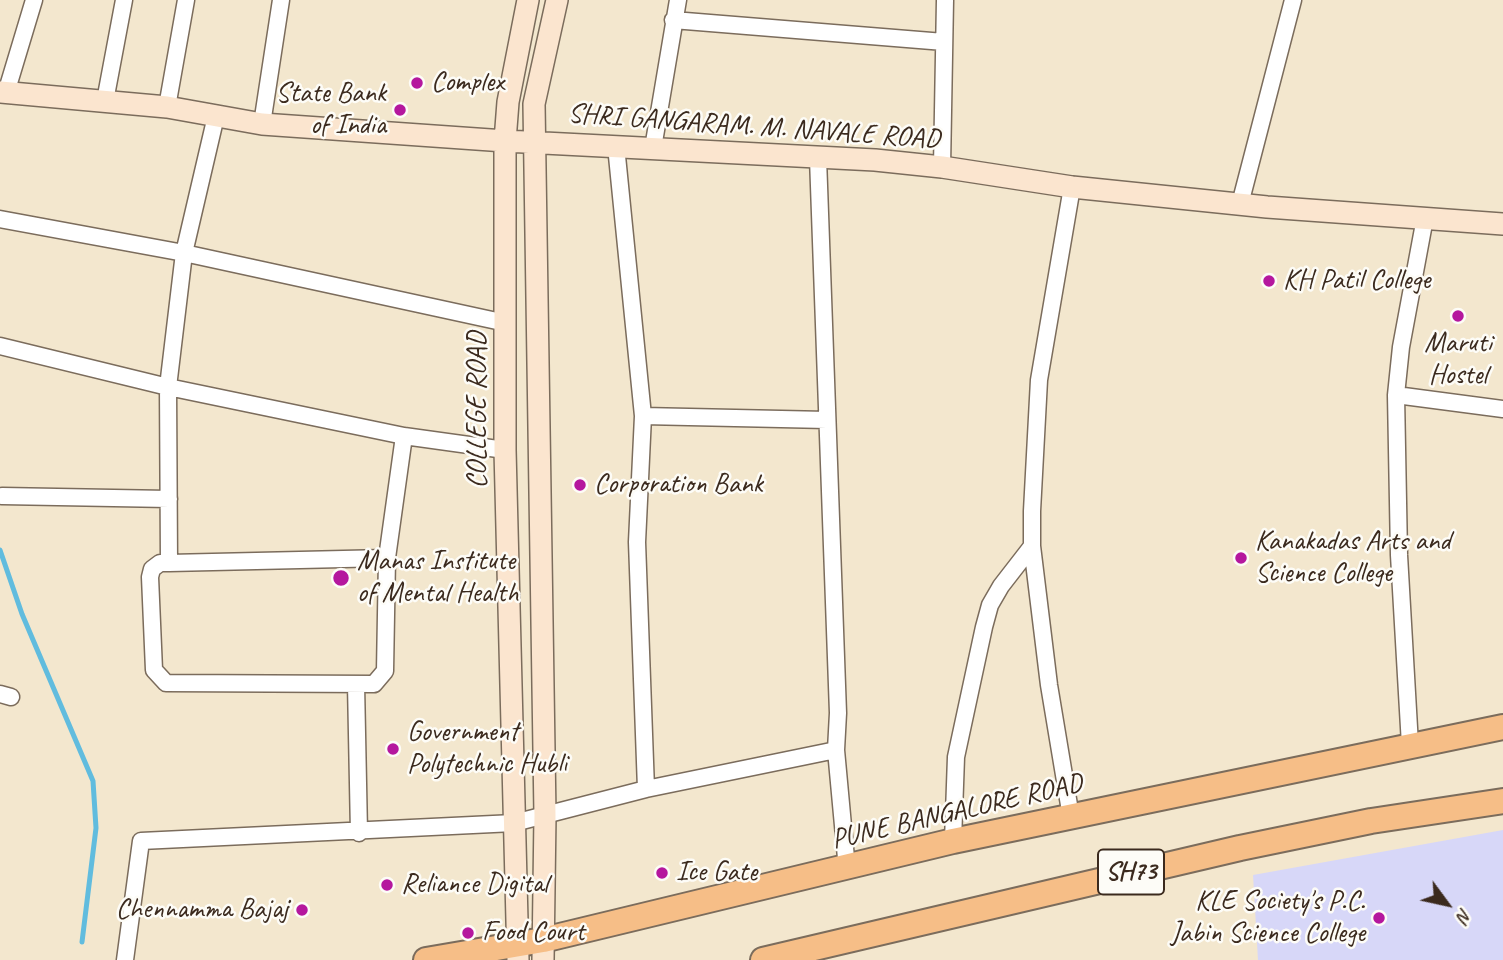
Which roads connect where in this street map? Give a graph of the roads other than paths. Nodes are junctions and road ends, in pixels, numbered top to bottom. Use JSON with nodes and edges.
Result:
{"nodes":[{"id":1,"x":34,"y":0,"type":"edge"},
{"id":2,"x":124,"y":0,"type":"edge"},
{"id":3,"x":186,"y":0,"type":"edge"},
{"id":4,"x":282,"y":0,"type":"edge"},
{"id":5,"x":528,"y":0,"type":"edge"},
{"id":6,"x":557,"y":0,"type":"edge"},
{"id":7,"x":678,"y":0,"type":"edge"},
{"id":8,"x":945,"y":0,"type":"edge"},
{"id":9,"x":1293,"y":0,"type":"edge"},
{"id":10,"x":673,"y":20,"type":"junction"},
{"id":11,"x":944,"y":42,"type":"junction"},
{"id":12,"x":3,"y":93,"type":"edge"},
{"id":13,"x":105,"y":101,"type":"junction"},
{"id":14,"x":167,"y":107,"type":"junction"},
{"id":15,"x":216,"y":116,"type":"junction"},
{"id":16,"x":262,"y":124,"type":"junction"},
{"id":17,"x":505,"y":141,"type":"junction"},
{"id":18,"x":534,"y":141,"type":"junction"},
{"id":19,"x":616,"y":145,"type":"junction"},
{"id":20,"x":653,"y":148,"type":"junction"},
{"id":21,"x":818,"y":158,"type":"junction"},
{"id":22,"x":942,"y":167,"type":"junction"},
{"id":23,"x":1072,"y":187,"type":"junction"},
{"id":24,"x":1240,"y":204,"type":"junction"},
{"id":25,"x":1425,"y":218,"type":"junction"},
{"id":26,"x":0,"y":219,"type":"edge"},
{"id":27,"x":1503,"y":224,"type":"edge"},
{"id":28,"x":184,"y":253,"type":"junction"},
{"id":29,"x":506,"y":323,"type":"junction"},
{"id":30,"x":0,"y":346,"type":"edge"},
{"id":31,"x":169,"y":387,"type":"junction"},
{"id":32,"x":1396,"y":395,"type":"junction"},
{"id":33,"x":1503,"y":409,"type":"edge"},
{"id":34,"x":643,"y":416,"type":"junction"},
{"id":35,"x":827,"y":420,"type":"junction"},
{"id":36,"x":404,"y":436,"type":"junction"},
{"id":37,"x":505,"y":450,"type":"junction"},
{"id":38,"x":2,"y":496,"type":"dead end"},
{"id":39,"x":169,"y":499,"type":"junction"},
{"id":40,"x":1032,"y":546,"type":"junction"},
{"id":41,"x":387,"y":558,"type":"junction"},
{"id":42,"x":169,"y":563,"type":"junction"},
{"id":43,"x":356,"y":684,"type":"junction"},
{"id":44,"x":1503,"y":727,"type":"edge"},
{"id":45,"x":1410,"y":745,"type":"junction"},
{"id":46,"x":836,"y":750,"type":"junction"},
{"id":47,"x":646,"y":789,"type":"junction"},
{"id":48,"x":1503,"y":801,"type":"edge"},
{"id":49,"x":545,"y":815,"type":"junction"},
{"id":50,"x":1071,"y":817,"type":"junction"},
{"id":51,"x":514,"y":822,"type":"junction"},
{"id":52,"x":359,"y":833,"type":"junction"},
{"id":53,"x":953,"y":841,"type":"junction"},
{"id":54,"x":847,"y":869,"type":"junction"},
{"id":55,"x":543,"y":950,"type":"edge"},
{"id":56,"x":518,"y":952,"type":"edge"},
{"id":57,"x":125,"y":960,"type":"edge"},
{"id":58,"x":426,"y":960,"type":"edge"},
{"id":59,"x":763,"y":960,"type":"edge"}],
"edges":[{"from":1,"to":12,"type":"street"},
{"from":2,"to":13,"type":"street"},
{"from":3,"to":14,"type":"street"},
{"from":4,"to":16,"type":"street"},
{"from":5,"to":17,"type":"main road","name":"COLLEGE ROAD"},
{"from":6,"to":18,"type":"main road"},
{"from":7,"to":10,"type":"street"},
{"from":8,"to":11,"type":"street"},
{"from":9,"to":24,"type":"street"},
{"from":10,"to":11,"type":"street"},
{"from":10,"to":20,"type":"street"},
{"from":11,"to":22,"type":"street"},
{"from":12,"to":13,"type":"main road","name":"SHRI GANGARAM. M. NAVALE ROAD"},
{"from":13,"to":14,"type":"main road","name":"SHRI GANGARAM. M. NAVALE ROAD"},
{"from":14,"to":15,"type":"main road","name":"SHRI GANGARAM. M. NAVALE ROAD"},
{"from":15,"to":16,"type":"main road","name":"SHRI GANGARAM. M. NAVALE ROAD"},
{"from":15,"to":28,"type":"street"},
{"from":16,"to":17,"type":"main road","name":"SHRI GANGARAM. M. NAVALE ROAD"},
{"from":17,"to":18,"type":"main road","name":"SHRI GANGARAM. M. NAVALE ROAD"},
{"from":17,"to":29,"type":"main road","name":"COLLEGE ROAD"},
{"from":18,"to":19,"type":"main road","name":"SHRI GANGARAM. M. NAVALE ROAD"},
{"from":18,"to":49,"type":"main road"},
{"from":19,"to":20,"type":"main road","name":"SHRI GANGARAM. M. NAVALE ROAD"},
{"from":19,"to":34,"type":"street"},
{"from":20,"to":21,"type":"main road","name":"SHRI GANGARAM. M. NAVALE ROAD"},
{"from":21,"to":22,"type":"main road","name":"SHRI GANGARAM. M. NAVALE ROAD"},
{"from":21,"to":35,"type":"street"},
{"from":22,"to":23,"type":"main road","name":"SHRI GANGARAM. M. NAVALE ROAD"},
{"from":23,"to":24,"type":"main road","name":"SHRI GANGARAM. M. NAVALE ROAD"},
{"from":23,"to":40,"type":"street"},
{"from":24,"to":25,"type":"main road","name":"SHRI GANGARAM. M. NAVALE ROAD"},
{"from":25,"to":27,"type":"main road","name":"SHRI GANGARAM. M. NAVALE ROAD"},
{"from":25,"to":32,"type":"street"},
{"from":26,"to":28,"type":"street"},
{"from":28,"to":29,"type":"street"},
{"from":28,"to":31,"type":"street"},
{"from":29,"to":37,"type":"main road","name":"COLLEGE ROAD"},
{"from":30,"to":31,"type":"street"},
{"from":31,"to":36,"type":"street"},
{"from":31,"to":39,"type":"street"},
{"from":32,"to":33,"type":"street"},
{"from":32,"to":45,"type":"street"},
{"from":34,"to":35,"type":"street"},
{"from":34,"to":47,"type":"street"},
{"from":35,"to":46,"type":"street"},
{"from":36,"to":37,"type":"street"},
{"from":36,"to":41,"type":"street"},
{"from":37,"to":51,"type":"main road","name":"COLLEGE ROAD"},
{"from":38,"to":39,"type":"street"},
{"from":39,"to":42,"type":"street"},
{"from":40,"to":50,"type":"street"},
{"from":40,"to":53,"type":"street"},
{"from":41,"to":42,"type":"street"},
{"from":41,"to":43,"type":"street"},
{"from":42,"to":43,"type":"street"},
{"from":43,"to":52,"type":"street"},
{"from":44,"to":45,"type":"main road","name":"PUNE BANGALORE ROAD","number":"SH73"},
{"from":45,"to":50,"type":"main road","name":"PUNE BANGALORE ROAD","number":"SH73"},
{"from":46,"to":47,"type":"street"},
{"from":46,"to":54,"type":"street"},
{"from":47,"to":49,"type":"street"},
{"from":48,"to":59,"type":"main road","number":"SH73"},
{"from":49,"to":51,"type":"street"},
{"from":49,"to":55,"type":"main road"},
{"from":50,"to":53,"type":"main road","name":"PUNE BANGALORE ROAD","number":"SH73"},
{"from":51,"to":52,"type":"street"},
{"from":51,"to":56,"type":"main road","name":"COLLEGE ROAD"},
{"from":52,"to":57,"type":"street"},
{"from":53,"to":54,"type":"main road","name":"PUNE BANGALORE ROAD","number":"SH73"},
{"from":54,"to":55,"type":"main road","name":"PUNE BANGALORE ROAD","number":"SH73"},
{"from":55,"to":56,"type":"main road","name":"PUNE BANGALORE ROAD","number":"SH73"},
{"from":56,"to":58,"type":"main road","name":"PUNE BANGALORE ROAD","number":"SH73"}]}
